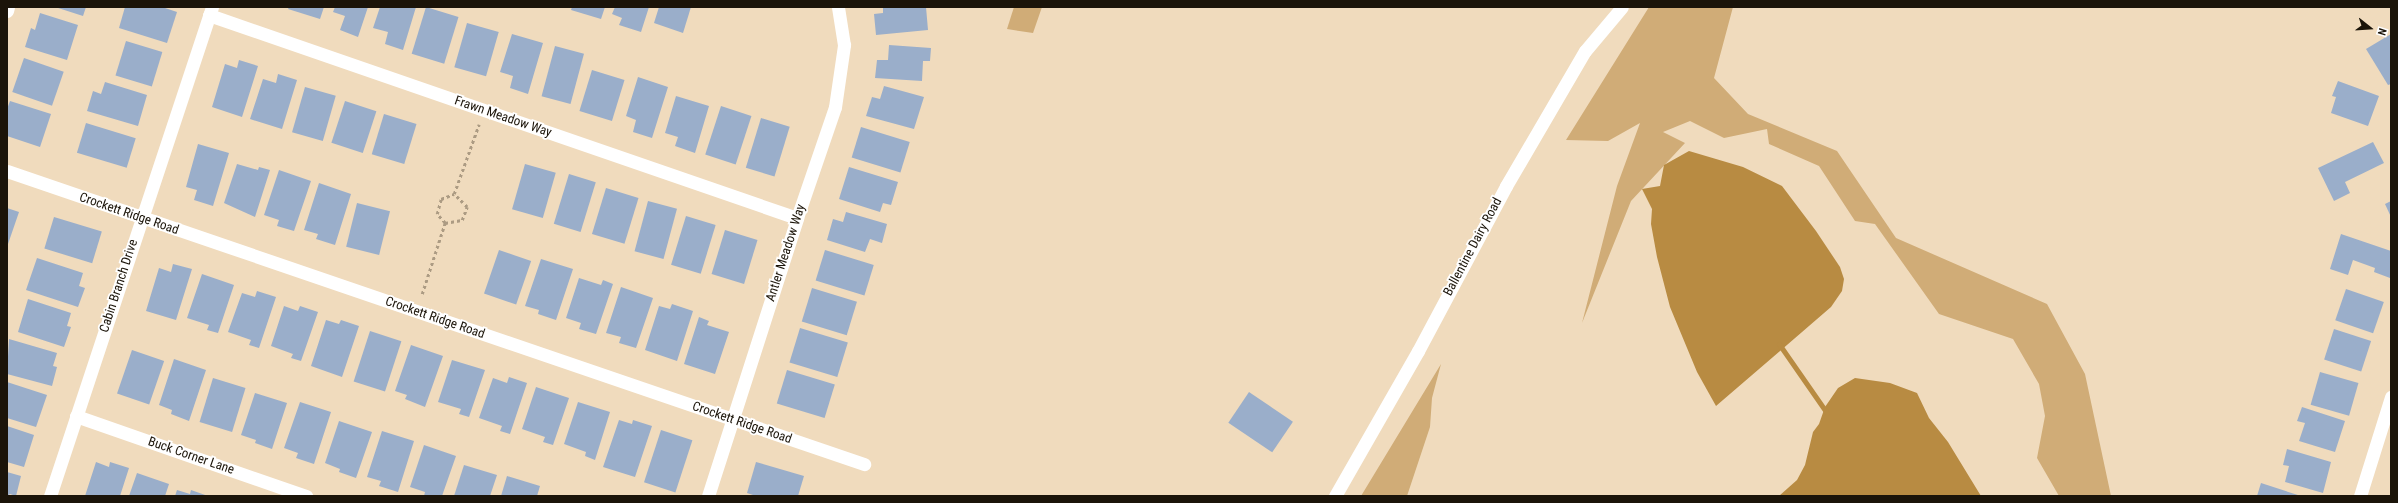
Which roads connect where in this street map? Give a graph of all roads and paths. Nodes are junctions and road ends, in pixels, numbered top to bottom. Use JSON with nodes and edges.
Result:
{"nodes":[{"id":1,"x":8,"y":7,"type":"edge"},
{"id":2,"x":838,"y":7,"type":"edge"},
{"id":3,"x":1622,"y":7,"type":"edge"},
{"id":4,"x":7,"y":11,"type":"edge"},
{"id":5,"x":210,"y":11,"type":"edge"},
{"id":6,"x":479,"y":124,"type":"dead end"},
{"id":7,"x":7,"y":171,"type":"edge"},
{"id":8,"x":454,"y":194,"type":"junction"},
{"id":9,"x":142,"y":218,"type":"junction"},
{"id":10,"x":796,"y":218,"type":"junction"},
{"id":11,"x":445,"y":223,"type":"junction"},
{"id":12,"x":422,"y":294,"type":"dead end"},
{"id":13,"x":2391,"y":397,"type":"edge"},
{"id":14,"x":76,"y":416,"type":"junction"},
{"id":15,"x":732,"y":419,"type":"junction"},
{"id":16,"x":864,"y":464,"type":"dead end"},
{"id":17,"x":50,"y":496,"type":"edge"},
{"id":18,"x":306,"y":496,"type":"edge"},
{"id":19,"x":708,"y":496,"type":"edge"},
{"id":20,"x":1335,"y":496,"type":"edge"},
{"id":21,"x":2360,"y":496,"type":"edge"}],
"edges":[{"from":1,"to":4,"type":"street"},
{"from":2,"to":10,"type":"street","name":"Antler Meadow Way"},
{"from":3,"to":20,"type":"street","name":"Ballentine Dairy Road"},
{"from":5,"to":9,"type":"street","name":"Cabin Branch Drive"},
{"from":5,"to":10,"type":"street","name":"Frawn Meadow Way"},
{"from":6,"to":8,"type":"path"},
{"from":7,"to":9,"type":"street","name":"Crockett Ridge Road"},
{"from":8,"to":11,"type":"path"},
{"from":8,"to":11,"type":"path"},
{"from":9,"to":14,"type":"street","name":"Cabin Branch Drive"},
{"from":9,"to":15,"type":"street","name":"Crockett Ridge Road"},
{"from":10,"to":15,"type":"street","name":"Antler Meadow Way"},
{"from":11,"to":12,"type":"path"},
{"from":13,"to":21,"type":"street"},
{"from":14,"to":17,"type":"street","name":"Cabin Branch Drive"},
{"from":14,"to":18,"type":"street","name":"Buck Corner Lane"},
{"from":15,"to":16,"type":"street","name":"Crockett Ridge Road"},
{"from":15,"to":19,"type":"street","name":"Antler Meadow Way"}]}
